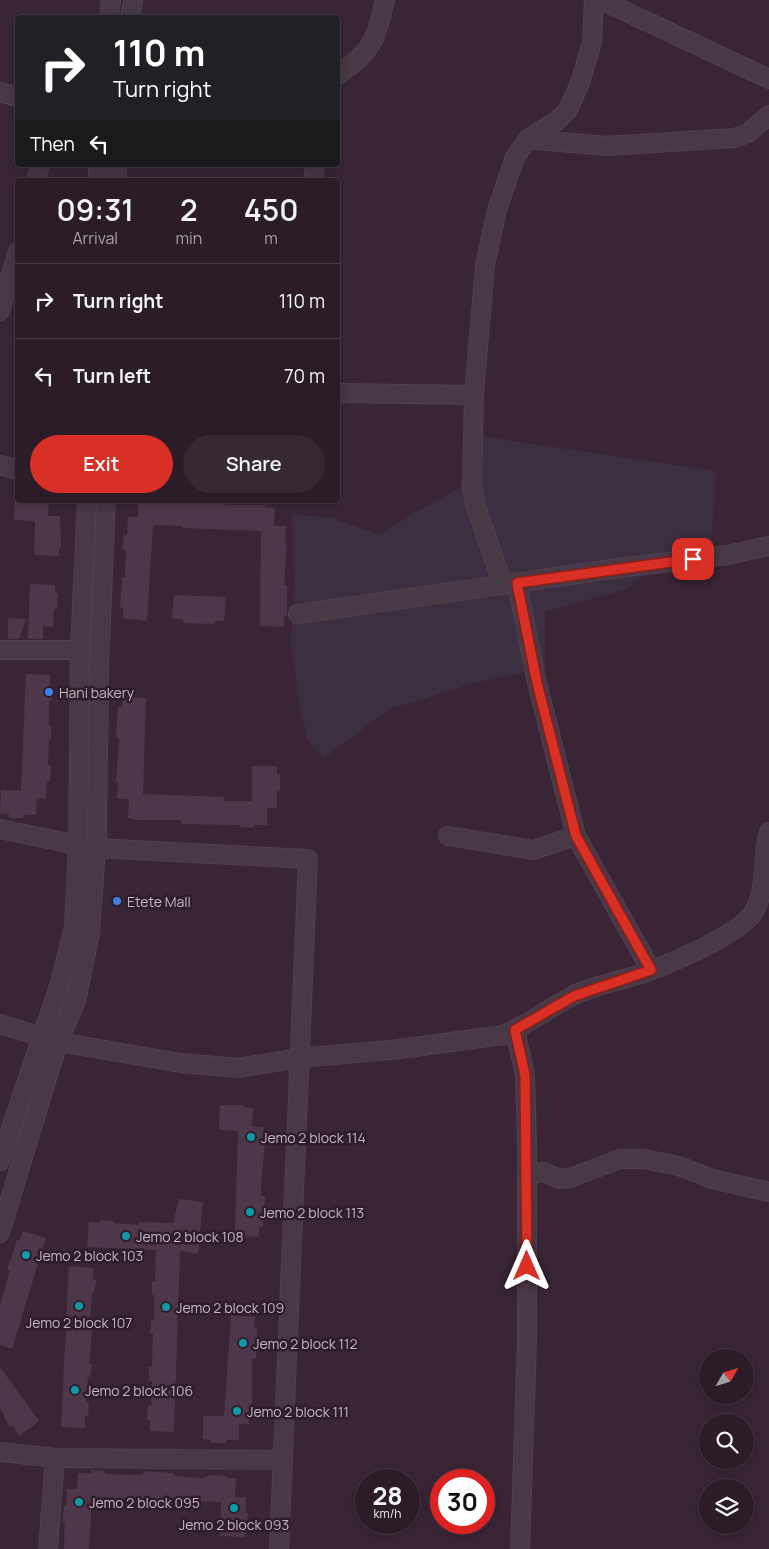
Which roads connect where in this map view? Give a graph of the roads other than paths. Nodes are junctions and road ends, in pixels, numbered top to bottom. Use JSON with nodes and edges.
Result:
{"nodes":[{"id":1,"x":111,"y":0,"type":"edge"},
{"id":2,"x":133,"y":0,"type":"edge"},
{"id":3,"x":384,"y":0,"type":"edge"},
{"id":4,"x":594,"y":0,"type":"edge"},
{"id":5,"x":601,"y":0,"type":"edge"},
{"id":6,"x":109,"y":15,"type":"edge"},
{"id":7,"x":130,"y":15,"type":"edge"},
{"id":8,"x":340,"y":73,"type":"edge"},
{"id":9,"x":769,"y":79,"type":"edge"},
{"id":10,"x":0,"y":92,"type":"edge"},
{"id":11,"x":15,"y":96,"type":"edge"},
{"id":12,"x":769,"y":115,"type":"edge"},
{"id":13,"x":528,"y":139,"type":"junction"},
{"id":14,"x":15,"y":261,"type":"edge"},
{"id":15,"x":9,"y":282,"type":"edge"},
{"id":16,"x":0,"y":311,"type":"edge"},
{"id":17,"x":340,"y":393,"type":"edge"},
{"id":18,"x":474,"y":395,"type":"junction"},
{"id":19,"x":0,"y":465,"type":"edge"},
{"id":20,"x":15,"y":469,"type":"edge"},
{"id":21,"x":87,"y":503,"type":"edge"},
{"id":22,"x":106,"y":503,"type":"edge"},
{"id":23,"x":769,"y":546,"type":"edge"},
{"id":24,"x":510,"y":584,"type":"junction"},
{"id":25,"x":298,"y":614,"type":"dead end"},
{"id":26,"x":0,"y":650,"type":"edge"},
{"id":27,"x":80,"y":650,"type":"junction"},
{"id":28,"x":0,"y":828,"type":"edge"},
{"id":29,"x":769,"y":832,"type":"edge"},
{"id":30,"x":448,"y":836,"type":"dead end"},
{"id":31,"x":576,"y":836,"type":"junction"},
{"id":32,"x":78,"y":844,"type":"junction"},
{"id":33,"x":96,"y":848,"type":"junction"},
{"id":34,"x":651,"y":970,"type":"junction"},
{"id":35,"x":0,"y":1024,"type":"edge"},
{"id":36,"x":515,"y":1030,"type":"junction"},
{"id":37,"x":50,"y":1039,"type":"junction"},
{"id":38,"x":300,"y":1058,"type":"junction"},
{"id":39,"x":0,"y":1161,"type":"edge"},
{"id":40,"x":527,"y":1175,"type":"junction"},
{"id":41,"x":769,"y":1192,"type":"edge"},
{"id":42,"x":0,"y":1233,"type":"edge"},
{"id":43,"x":0,"y":1452,"type":"edge"},
{"id":44,"x":55,"y":1458,"type":"junction"},
{"id":45,"x":283,"y":1460,"type":"junction"},
{"id":46,"x":48,"y":1549,"type":"edge"},
{"id":47,"x":279,"y":1549,"type":"edge"},
{"id":48,"x":520,"y":1549,"type":"edge"}],
"edges":[{"from":1,"to":6,"type":"street"},
{"from":2,"to":7,"type":"street"},
{"from":3,"to":8,"type":"street"},
{"from":4,"to":13,"type":"street"},
{"from":5,"to":9,"type":"street"},
{"from":10,"to":11,"type":"street"},
{"from":12,"to":13,"type":"street"},
{"from":13,"to":18,"type":"street"},
{"from":14,"to":15,"type":"street"},
{"from":15,"to":16,"type":"street"},
{"from":17,"to":18,"type":"street"},
{"from":18,"to":24,"type":"street"},
{"from":19,"to":20,"type":"street"},
{"from":21,"to":27,"type":"street"},
{"from":22,"to":33,"type":"street"},
{"from":23,"to":24,"type":"street"},
{"from":24,"to":25,"type":"street"},
{"from":24,"to":31,"type":"street"},
{"from":26,"to":27,"type":"street"},
{"from":27,"to":32,"type":"street"},
{"from":28,"to":32,"type":"street"},
{"from":29,"to":34,"type":"street"},
{"from":30,"to":31,"type":"street"},
{"from":31,"to":34,"type":"street"},
{"from":32,"to":37,"type":"street"},
{"from":33,"to":37,"type":"street"},
{"from":33,"to":38,"type":"street"},
{"from":34,"to":36,"type":"street"},
{"from":35,"to":37,"type":"street"},
{"from":36,"to":38,"type":"street"},
{"from":36,"to":40,"type":"street"},
{"from":37,"to":38,"type":"street"},
{"from":37,"to":39,"type":"street"},
{"from":37,"to":42,"type":"street"},
{"from":38,"to":45,"type":"street"},
{"from":40,"to":41,"type":"street"},
{"from":40,"to":48,"type":"street"},
{"from":43,"to":44,"type":"street"},
{"from":44,"to":45,"type":"street"},
{"from":44,"to":46,"type":"street"},
{"from":45,"to":47,"type":"street"}]}
